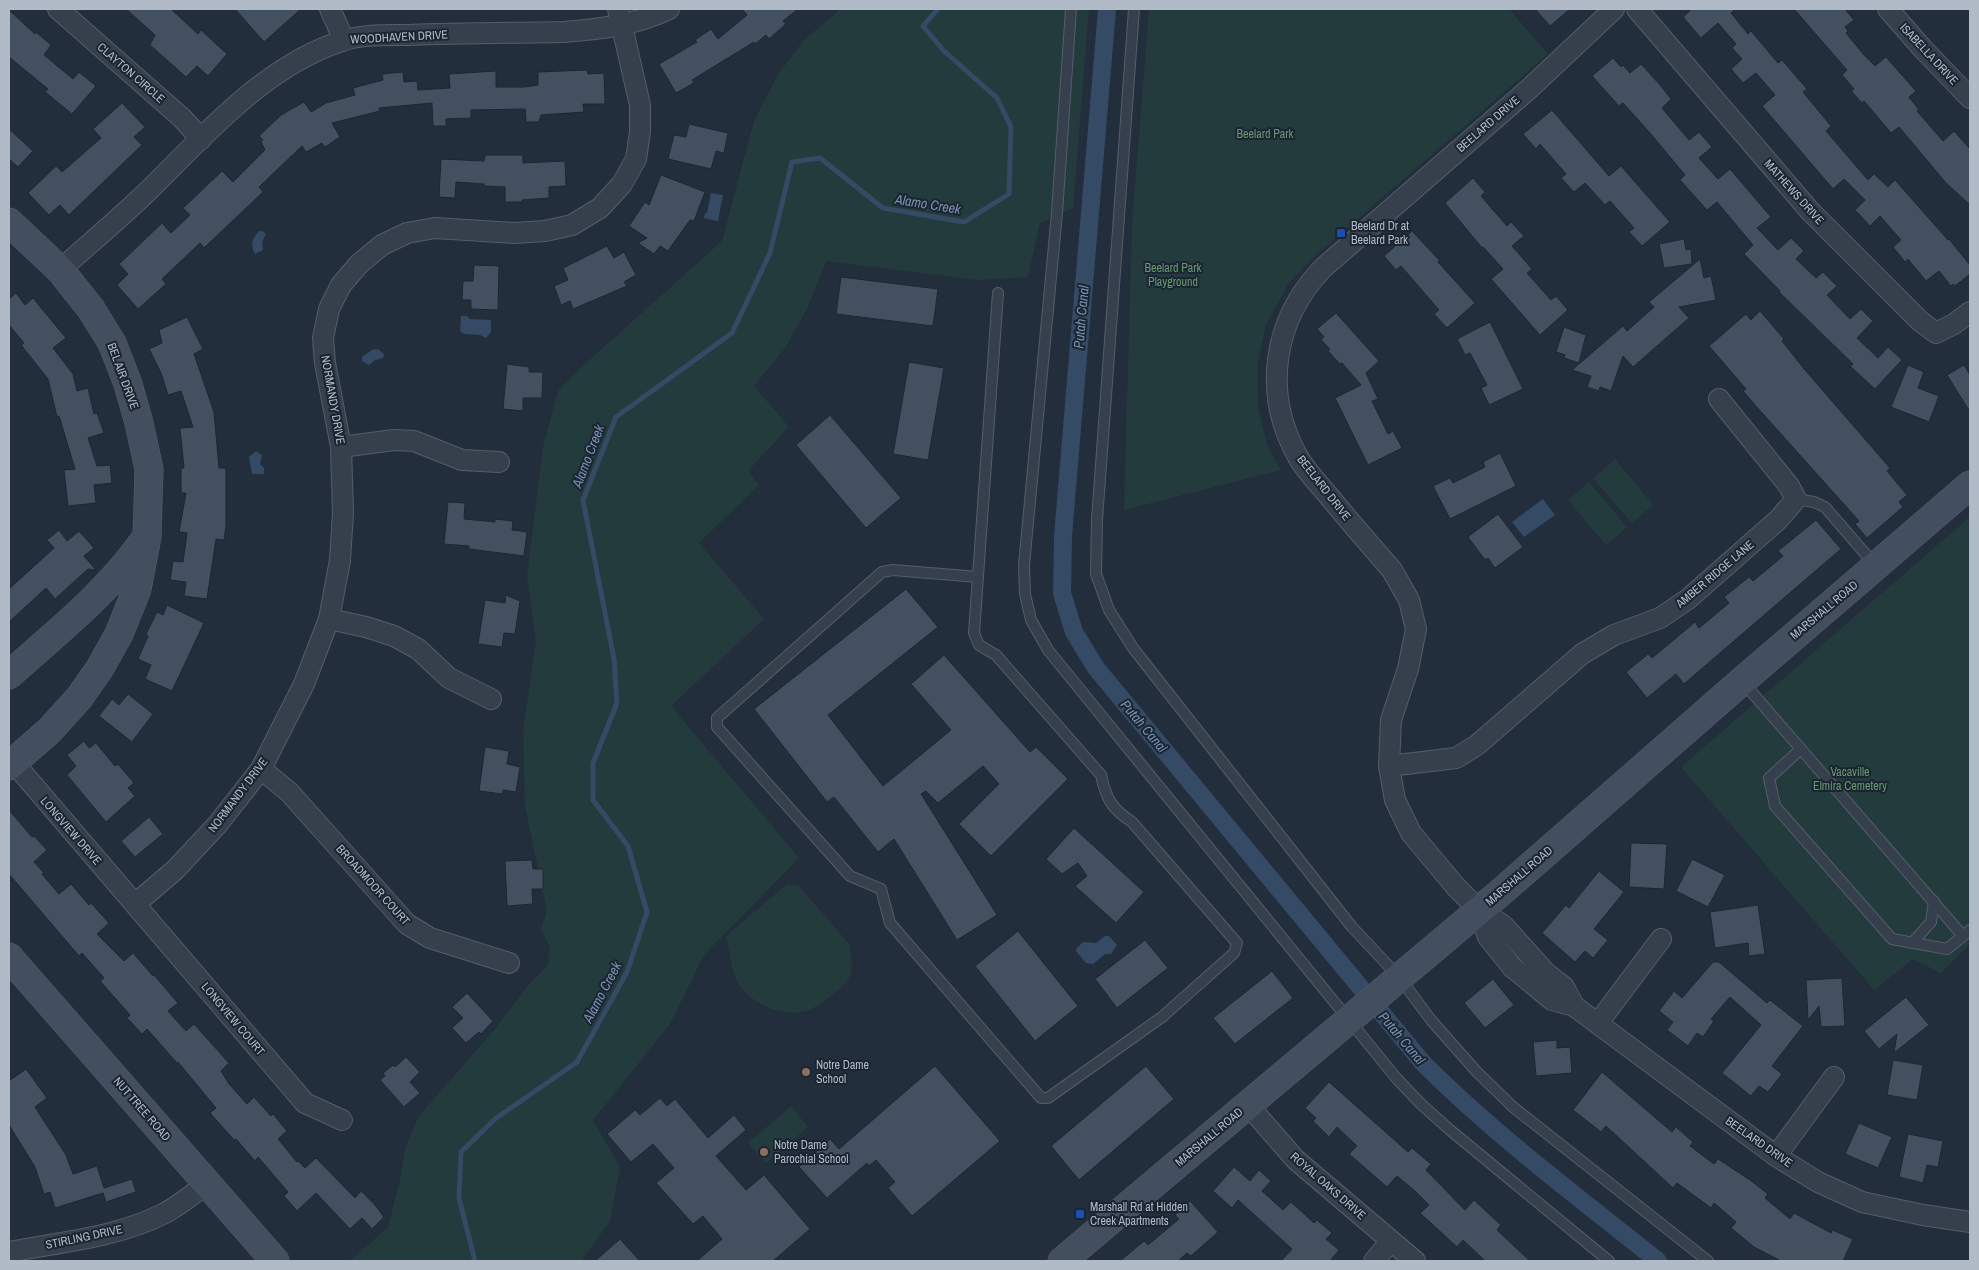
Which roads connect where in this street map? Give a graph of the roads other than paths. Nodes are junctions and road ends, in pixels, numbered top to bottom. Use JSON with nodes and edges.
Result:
{"nodes":[{"id":1,"x":58,"y":9,"type":"edge"},
{"id":2,"x":330,"y":9,"type":"edge"},
{"id":3,"x":669,"y":9,"type":"edge"},
{"id":4,"x":1071,"y":9,"type":"edge"},
{"id":5,"x":1134,"y":9,"type":"edge"},
{"id":6,"x":1614,"y":9,"type":"edge"},
{"id":7,"x":1636,"y":9,"type":"edge"},
{"id":8,"x":1888,"y":9,"type":"edge"},
{"id":9,"x":620,"y":17,"type":"edge"},
{"id":10,"x":344,"y":40,"type":"junction"},
{"id":11,"x":1970,"y":98,"type":"edge"},
{"id":12,"x":201,"y":139,"type":"junction"},
{"id":13,"x":9,"y":222,"type":"edge"},
{"id":14,"x":60,"y":270,"type":"junction"},
{"id":15,"x":998,"y":293,"type":"dead end"},
{"id":16,"x":1970,"y":312,"type":"edge"},
{"id":17,"x":1719,"y":399,"type":"dead end"},
{"id":18,"x":341,"y":447,"type":"junction"},
{"id":19,"x":499,"y":462,"type":"dead end"},
{"id":20,"x":1970,"y":484,"type":"edge"},
{"id":21,"x":1796,"y":499,"type":"junction"},
{"id":22,"x":147,"y":537,"type":"junction"},
{"id":23,"x":1876,"y":566,"type":"junction"},
{"id":24,"x":978,"y":577,"type":"junction"},
{"id":25,"x":329,"y":619,"type":"junction"},
{"id":26,"x":9,"y":675,"type":"edge"},
{"id":27,"x":1742,"y":681,"type":"junction"},
{"id":28,"x":490,"y":699,"type":"dead end"},
{"id":29,"x":1801,"y":749,"type":"junction"},
{"id":30,"x":10,"y":762,"type":"edge"},
{"id":31,"x":1389,"y":766,"type":"junction"},
{"id":32,"x":261,"y":769,"type":"junction"},
{"id":33,"x":1934,"y":901,"type":"junction"},
{"id":34,"x":135,"y":904,"type":"junction"},
{"id":35,"x":1479,"y":910,"type":"junction"},
{"id":36,"x":1967,"y":933,"type":"edge"},
{"id":37,"x":1660,"y":939,"type":"dead end"},
{"id":38,"x":1912,"y":943,"type":"junction"},
{"id":39,"x":9,"y":957,"type":"edge"},
{"id":40,"x":509,"y":963,"type":"dead end"},
{"id":41,"x":1395,"y":980,"type":"junction"},
{"id":42,"x":1349,"y":1019,"type":"junction"},
{"id":43,"x":1598,"y":1023,"type":"junction"},
{"id":44,"x":1834,"y":1077,"type":"dead end"},
{"id":45,"x":1247,"y":1104,"type":"junction"},
{"id":46,"x":342,"y":1120,"type":"dead end"},
{"id":47,"x":1776,"y":1156,"type":"junction"},
{"id":48,"x":208,"y":1183,"type":"junction"},
{"id":49,"x":1970,"y":1222,"type":"edge"},
{"id":50,"x":1391,"y":1241,"type":"junction"},
{"id":51,"x":9,"y":1247,"type":"edge"},
{"id":52,"x":9,"y":1252,"type":"edge"},
{"id":53,"x":274,"y":1261,"type":"edge"},
{"id":54,"x":1062,"y":1261,"type":"edge"},
{"id":55,"x":1374,"y":1261,"type":"edge"},
{"id":56,"x":1415,"y":1261,"type":"edge"},
{"id":57,"x":1609,"y":1261,"type":"edge"},
{"id":58,"x":1708,"y":1261,"type":"edge"}],
"edges":[{"from":1,"to":12,"type":"street","name":"CLAYTON CIRCLE"},
{"from":2,"to":10,"type":"street"},
{"from":3,"to":9,"type":"street","name":"WOODHAVEN DRIVE"},
{"from":4,"to":42,"type":"lane"},
{"from":5,"to":41,"type":"lane"},
{"from":6,"to":31,"type":"street","name":"BEELARD DRIVE"},
{"from":7,"to":16,"type":"street","name":"MATHEWS DRIVE"},
{"from":8,"to":11,"type":"street","name":"ISABELLA DRIVE"},
{"from":9,"to":10,"type":"street","name":"WOODHAVEN DRIVE"},
{"from":9,"to":18,"type":"street","name":"NORMANDY DRIVE"},
{"from":10,"to":12,"type":"street","name":"WOODHAVEN DRIVE"},
{"from":12,"to":14,"type":"street","name":"WOODHAVEN DRIVE"},
{"from":13,"to":14,"type":"street","name":"BEL AIR DRIVE"},
{"from":14,"to":22,"type":"street","name":"BEL AIR DRIVE"},
{"from":15,"to":24,"type":"lane"},
{"from":17,"to":21,"type":"street"},
{"from":18,"to":19,"type":"street"},
{"from":18,"to":25,"type":"street","name":"NORMANDY DRIVE"},
{"from":20,"to":23,"type":"street","name":"MARSHALL ROAD"},
{"from":21,"to":23,"type":"lane"},
{"from":21,"to":31,"type":"street","name":"AMBER RIDGE LANE"},
{"from":22,"to":26,"type":"street"},
{"from":22,"to":30,"type":"street","name":"BEL AIR DRIVE"},
{"from":23,"to":27,"type":"street","name":"MARSHALL ROAD"},
{"from":24,"to":24,"type":"lane"},
{"from":25,"to":28,"type":"street"},
{"from":25,"to":32,"type":"street","name":"NORMANDY DRIVE"},
{"from":27,"to":29,"type":"lane"},
{"from":27,"to":35,"type":"street","name":"MARSHALL ROAD"},
{"from":29,"to":33,"type":"lane"},
{"from":29,"to":38,"type":"lane"},
{"from":30,"to":34,"type":"street","name":"LONGVIEW DRIVE"},
{"from":31,"to":35,"type":"street","name":"BEELARD DRIVE"},
{"from":32,"to":34,"type":"street","name":"NORMANDY DRIVE"},
{"from":32,"to":40,"type":"street","name":"BROADMOOR COURT"},
{"from":33,"to":36,"type":"lane"},
{"from":33,"to":38,"type":"lane"},
{"from":34,"to":46,"type":"street","name":"LONGVIEW COURT"},
{"from":35,"to":41,"type":"street","name":"MARSHALL ROAD"},
{"from":35,"to":43,"type":"street","name":"BEELARD DRIVE"},
{"from":36,"to":38,"type":"lane"},
{"from":37,"to":43,"type":"street"},
{"from":39,"to":48,"type":"street","name":"NUT TREE ROAD"},
{"from":41,"to":42,"type":"street","name":"MARSHALL ROAD"},
{"from":41,"to":58,"type":"lane"},
{"from":42,"to":45,"type":"street","name":"MARSHALL ROAD"},
{"from":42,"to":57,"type":"lane"},
{"from":43,"to":47,"type":"street","name":"BEELARD DRIVE"},
{"from":44,"to":47,"type":"street"},
{"from":45,"to":50,"type":"street","name":"ROYAL OAKS DRIVE"},
{"from":45,"to":54,"type":"street","name":"MARSHALL ROAD"},
{"from":47,"to":49,"type":"street","name":"BEELARD DRIVE"},
{"from":48,"to":52,"type":"street","name":"STIRLING DRIVE"},
{"from":48,"to":53,"type":"street","name":"NUT TREE ROAD"},
{"from":50,"to":55,"type":"street"},
{"from":50,"to":56,"type":"street","name":"ROYAL OAKS DRIVE"},
{"from":51,"to":52,"type":"street"}]}
